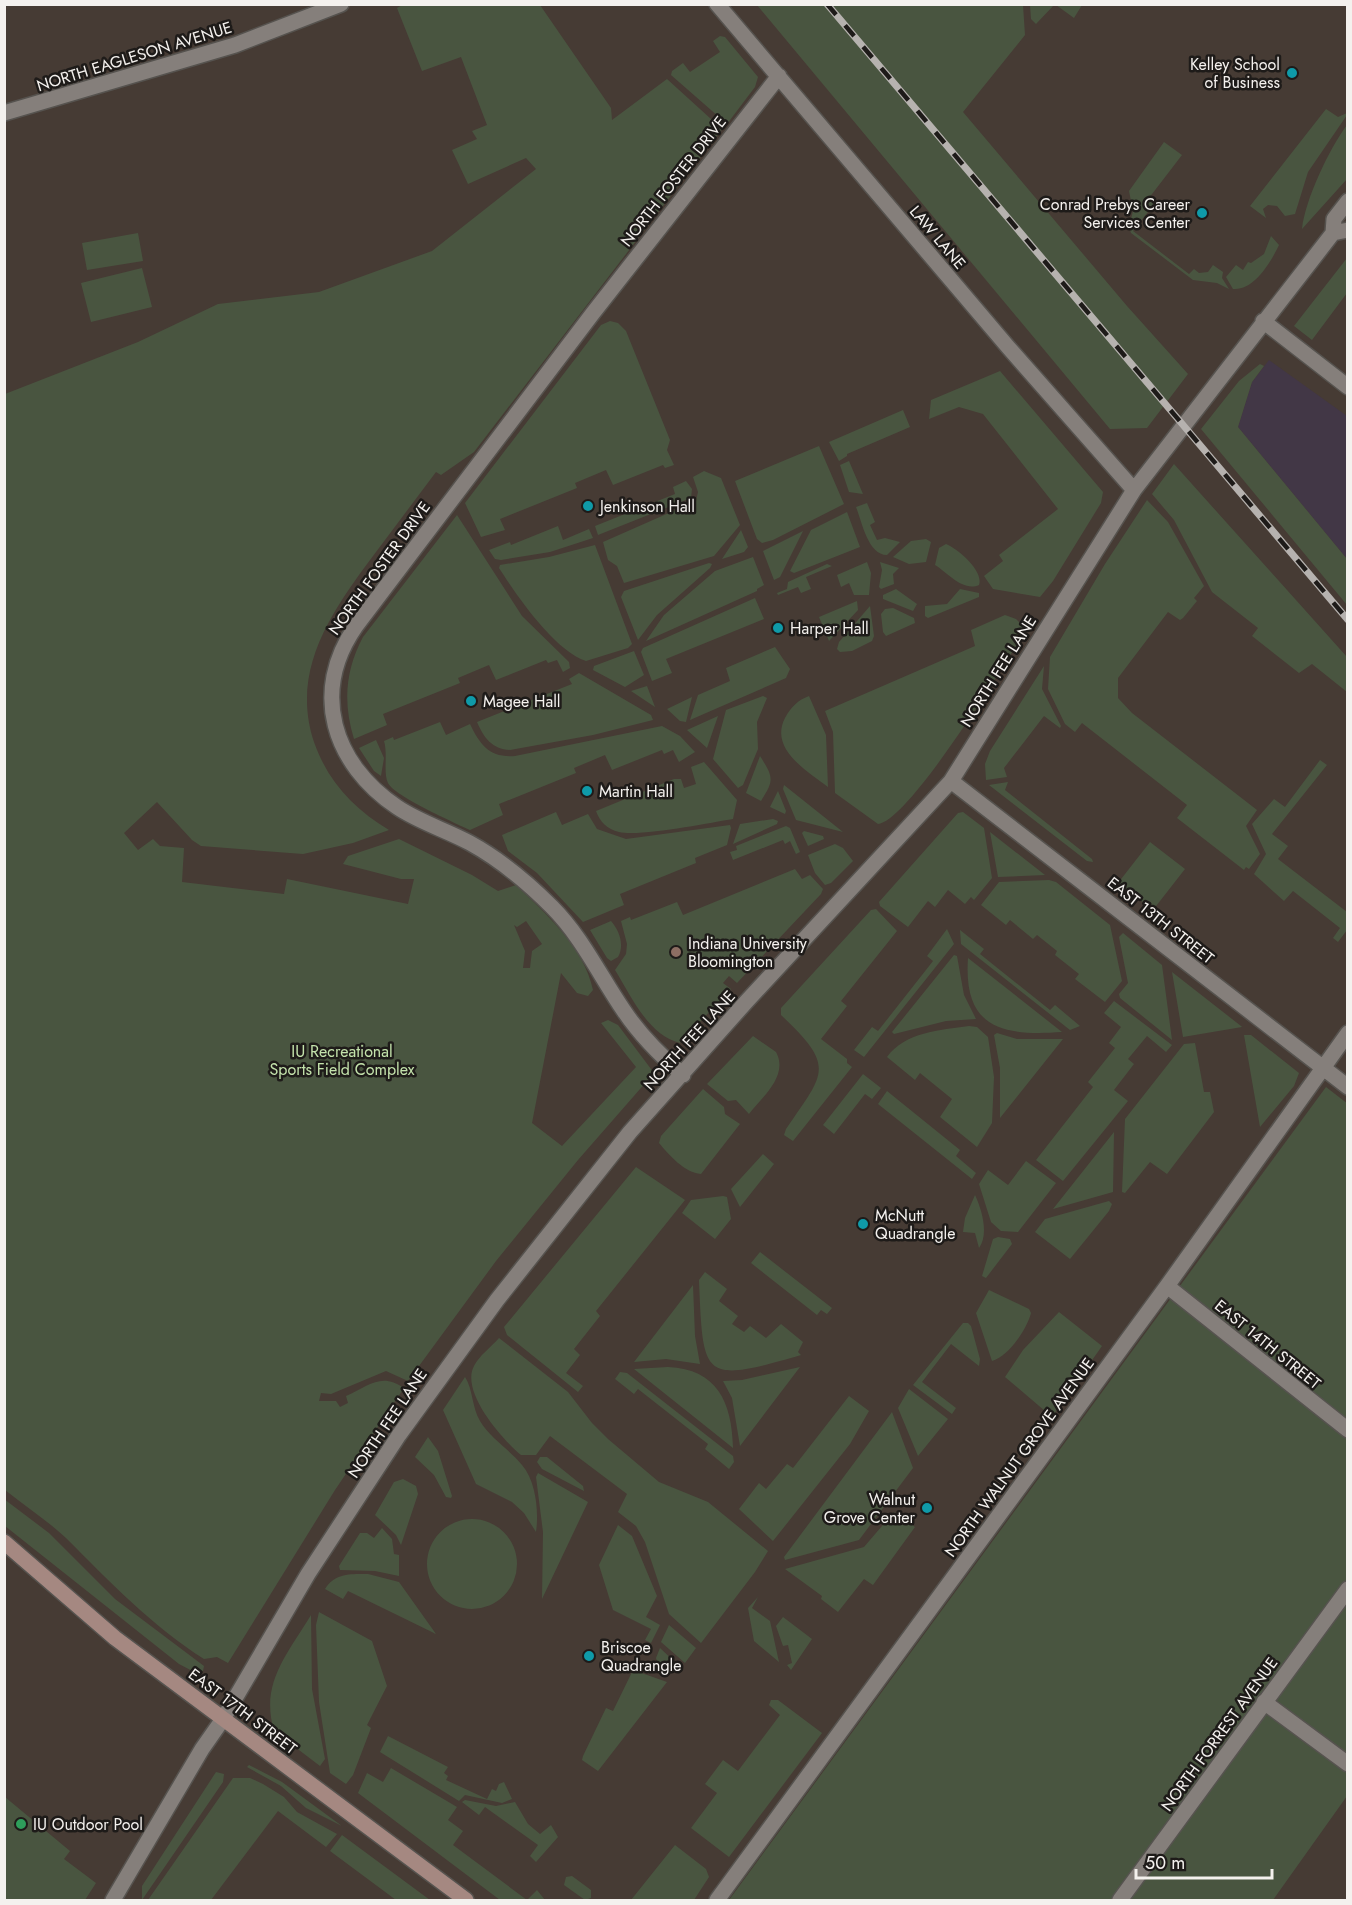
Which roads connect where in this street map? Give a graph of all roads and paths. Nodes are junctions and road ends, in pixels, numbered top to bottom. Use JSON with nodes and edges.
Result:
{"nodes":[{"id":1,"x":341,"y":4,"type":"edge"},
{"id":2,"x":717,"y":4,"type":"edge"},
{"id":3,"x":779,"y":76,"type":"junction"},
{"id":4,"x":4,"y":113,"type":"edge"},
{"id":5,"x":1347,"y":201,"type":"edge"},
{"id":6,"x":1340,"y":231,"type":"edge"},
{"id":7,"x":1263,"y":321,"type":"junction"},
{"id":8,"x":1347,"y":387,"type":"edge"},
{"id":9,"x":1134,"y":490,"type":"junction"},
{"id":10,"x":951,"y":781,"type":"junction"},
{"id":11,"x":1347,"y":1033,"type":"edge"},
{"id":12,"x":1322,"y":1067,"type":"junction"},
{"id":13,"x":683,"y":1075,"type":"junction"},
{"id":14,"x":1347,"y":1087,"type":"edge"},
{"id":15,"x":1167,"y":1286,"type":"junction"},
{"id":16,"x":1347,"y":1430,"type":"edge"},
{"id":17,"x":4,"y":1542,"type":"edge"},
{"id":18,"x":1347,"y":1589,"type":"edge"},
{"id":19,"x":1264,"y":1702,"type":"junction"},
{"id":20,"x":223,"y":1719,"type":"junction"},
{"id":21,"x":1347,"y":1764,"type":"edge"},
{"id":22,"x":113,"y":1900,"type":"edge"},
{"id":23,"x":466,"y":1900,"type":"edge"},
{"id":24,"x":717,"y":1900,"type":"edge"},
{"id":25,"x":1120,"y":1900,"type":"edge"}],
"edges":[{"from":1,"to":4,"type":"street","name":"NORTH EAGLESON AVENUE"},
{"from":2,"to":3,"type":"street","name":"LAW LANE"},
{"from":3,"to":9,"type":"street","name":"LAW LANE"},
{"from":3,"to":13,"type":"street","name":"NORTH FOSTER DRIVE"},
{"from":5,"to":6,"type":"street","name":"NORTH FEE LANE"},
{"from":6,"to":7,"type":"street","name":"NORTH FEE LANE"},
{"from":7,"to":8,"type":"street"},
{"from":7,"to":9,"type":"street","name":"NORTH FEE LANE"},
{"from":9,"to":10,"type":"street","name":"NORTH FEE LANE"},
{"from":10,"to":12,"type":"street","name":"EAST 13TH STREET"},
{"from":10,"to":13,"type":"street","name":"NORTH FEE LANE"},
{"from":11,"to":12,"type":"street","name":"NORTH WALNUT GROVE AVENUE"},
{"from":12,"to":14,"type":"street","name":"EAST 13TH STREET"},
{"from":12,"to":15,"type":"street","name":"NORTH WALNUT GROVE AVENUE"},
{"from":13,"to":20,"type":"street","name":"NORTH FEE LANE"},
{"from":15,"to":16,"type":"street","name":"EAST 14TH STREET"},
{"from":15,"to":24,"type":"street","name":"NORTH WALNUT GROVE AVENUE"},
{"from":17,"to":20,"type":"main road","name":"EAST 17TH STREET"},
{"from":18,"to":19,"type":"street","name":"NORTH FORREST AVENUE"},
{"from":19,"to":21,"type":"street"},
{"from":19,"to":25,"type":"street","name":"NORTH FORREST AVENUE"},
{"from":20,"to":22,"type":"street","name":"NORTH FEE LANE"},
{"from":20,"to":23,"type":"main road","name":"EAST 17TH STREET"}]}
